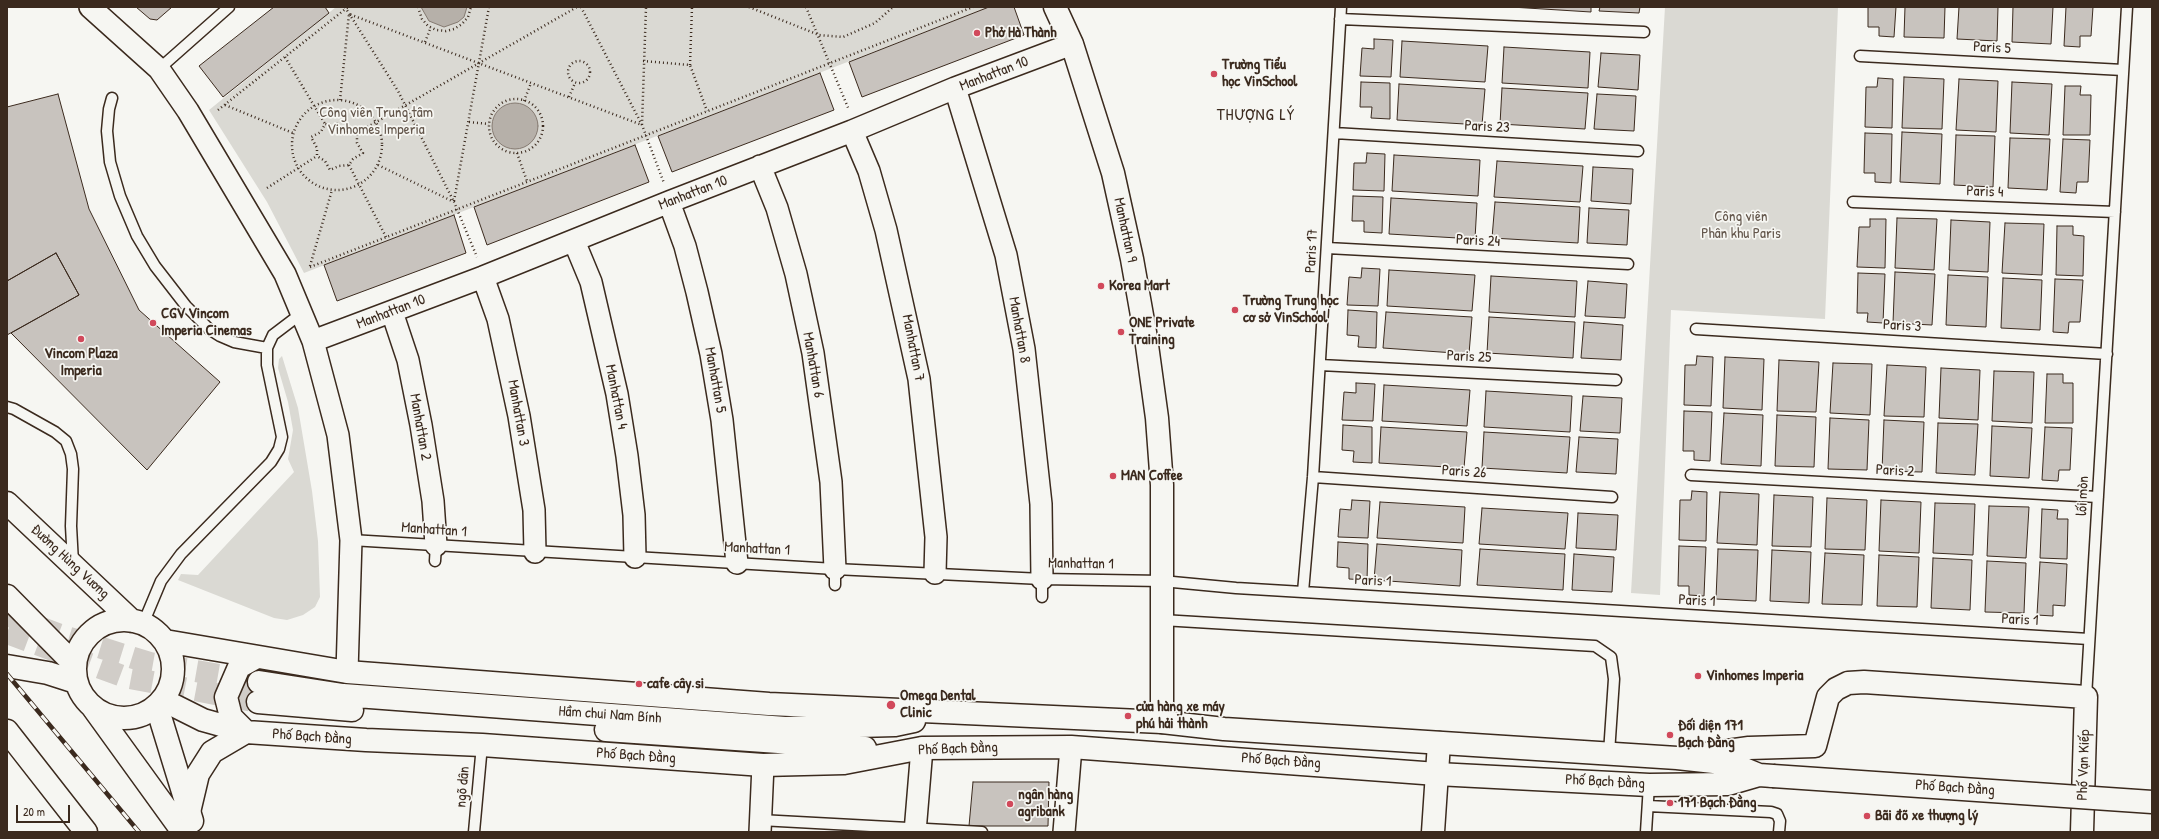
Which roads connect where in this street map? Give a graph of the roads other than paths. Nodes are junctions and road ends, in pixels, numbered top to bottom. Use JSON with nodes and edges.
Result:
{"nodes":[{"id":1,"x":90,"y":7,"type":"edge"},
{"id":2,"x":229,"y":7,"type":"edge"},
{"id":3,"x":1056,"y":7,"type":"edge"},
{"id":4,"x":1341,"y":7,"type":"edge"},
{"id":5,"x":2127,"y":7,"type":"edge"},
{"id":6,"x":216,"y":11,"type":"edge"},
{"id":7,"x":1340,"y":19,"type":"junction"},
{"id":8,"x":1644,"y":32,"type":"dead end"},
{"id":9,"x":1072,"y":44,"type":"junction"},
{"id":10,"x":1860,"y":56,"type":"dead end"},
{"id":11,"x":159,"y":69,"type":"junction"},
{"id":12,"x":2123,"y":70,"type":"junction"},
{"id":13,"x":955,"y":88,"type":"junction"},
{"id":14,"x":112,"y":98,"type":"dead end"},
{"id":15,"x":852,"y":131,"type":"junction"},
{"id":16,"x":1334,"y":133,"type":"junction"},
{"id":17,"x":1638,"y":151,"type":"dead end"},
{"id":18,"x":760,"y":166,"type":"junction"},
{"id":19,"x":666,"y":192,"type":"junction"},
{"id":20,"x":1853,"y":202,"type":"dead end"},
{"id":21,"x":2115,"y":212,"type":"junction"},
{"id":22,"x":574,"y":241,"type":"junction"},
{"id":23,"x":1327,"y":248,"type":"junction"},
{"id":24,"x":1628,"y":264,"type":"dead end"},
{"id":25,"x":483,"y":277,"type":"junction"},
{"id":26,"x":392,"y":312,"type":"junction"},
{"id":27,"x":302,"y":313,"type":"junction"},
{"id":28,"x":1696,"y":329,"type":"dead end"},
{"id":29,"x":313,"y":341,"type":"junction"},
{"id":30,"x":267,"y":348,"type":"junction"},
{"id":31,"x":2107,"y":354,"type":"junction"},
{"id":32,"x":1320,"y":365,"type":"junction"},
{"id":33,"x":1616,"y":380,"type":"dead end"},
{"id":34,"x":7,"y":408,"type":"edge"},
{"id":35,"x":1691,"y":474,"type":"dead end"},
{"id":36,"x":1314,"y":478,"type":"junction"},
{"id":37,"x":1612,"y":497,"type":"dead end"},
{"id":38,"x":2098,"y":497,"type":"junction"},
{"id":39,"x":7,"y":503,"type":"edge"},
{"id":40,"x":352,"y":540,"type":"junction"},
{"id":41,"x":535,"y":552,"type":"junction"},
{"id":42,"x":436,"y":553,"type":"junction"},
{"id":43,"x":635,"y":557,"type":"junction"},
{"id":44,"x":737,"y":563,"type":"junction"},
{"id":45,"x":73,"y":565,"type":"junction"},
{"id":46,"x":935,"y":573,"type":"junction"},
{"id":47,"x":835,"y":577,"type":"junction"},
{"id":48,"x":1162,"y":581,"type":"junction"},
{"id":49,"x":1042,"y":588,"type":"junction"},
{"id":50,"x":1303,"y":592,"type":"junction"},
{"id":51,"x":7,"y":596,"type":"edge"},
{"id":52,"x":1162,"y":620,"type":"junction"},
{"id":53,"x":137,"y":622,"type":"junction"},
{"id":54,"x":2089,"y":639,"type":"junction"},
{"id":55,"x":165,"y":641,"type":"junction"},
{"id":56,"x":257,"y":657,"type":"junction"},
{"id":57,"x":7,"y":666,"type":"edge"},
{"id":58,"x":347,"y":672,"type":"junction"},
{"id":59,"x":76,"y":674,"type":"junction"},
{"id":60,"x":2086,"y":697,"type":"junction"},
{"id":61,"x":160,"y":704,"type":"junction"},
{"id":62,"x":94,"y":708,"type":"junction"},
{"id":63,"x":962,"y":713,"type":"junction"},
{"id":64,"x":1162,"y":722,"type":"junction"},
{"id":65,"x":7,"y":731,"type":"edge"},
{"id":66,"x":246,"y":732,"type":"junction"},
{"id":67,"x":1439,"y":742,"type":"junction"},
{"id":68,"x":482,"y":745,"type":"junction"},
{"id":69,"x":1071,"y":747,"type":"junction"},
{"id":70,"x":922,"y":748,"type":"junction"},
{"id":71,"x":1609,"y":753,"type":"junction"},
{"id":72,"x":1677,"y":758,"type":"junction"},
{"id":73,"x":763,"y":765,"type":"junction"},
{"id":74,"x":1437,"y":774,"type":"junction"},
{"id":75,"x":1766,"y":776,"type":"junction"},
{"id":76,"x":1649,"y":785,"type":"junction"},
{"id":77,"x":2152,"y":802,"type":"edge"},
{"id":78,"x":1648,"y":806,"type":"junction"},
{"id":79,"x":186,"y":822,"type":"edge"},
{"id":80,"x":760,"y":826,"type":"edge"},
{"id":81,"x":915,"y":830,"type":"edge"},
{"id":82,"x":86,"y":832,"type":"edge"},
{"id":83,"x":196,"y":832,"type":"edge"},
{"id":84,"x":474,"y":832,"type":"edge"},
{"id":85,"x":982,"y":832,"type":"edge"},
{"id":86,"x":1064,"y":832,"type":"edge"},
{"id":87,"x":1433,"y":832,"type":"edge"},
{"id":88,"x":1646,"y":832,"type":"edge"},
{"id":89,"x":1779,"y":832,"type":"edge"},
{"id":90,"x":2082,"y":832,"type":"edge"}],
"edges":[{"from":1,"to":11,"type":"street"},
{"from":2,"to":6,"type":"lane"},
{"from":3,"to":9,"type":"main road","name":"Manhattan 9"},
{"from":4,"to":7,"type":"lane","name":"Paris 17"},
{"from":5,"to":12,"type":"lane","name":"lối mòn"},
{"from":6,"to":11,"type":"lane"},
{"from":7,"to":8,"type":"lane"},
{"from":7,"to":16,"type":"lane","name":"Paris 17"},
{"from":9,"to":13,"type":"street","name":"Manhattan 10"},
{"from":9,"to":48,"type":"main road","name":"Manhattan 9"},
{"from":10,"to":12,"type":"lane","name":"Paris 5"},
{"from":11,"to":27,"type":"street"},
{"from":12,"to":21,"type":"lane","name":"lối mòn"},
{"from":13,"to":15,"type":"street","name":"Manhattan 10"},
{"from":13,"to":49,"type":"street","name":"Manhattan 8"},
{"from":14,"to":30,"type":"lane"},
{"from":15,"to":18,"type":"street","name":"Manhattan 10"},
{"from":15,"to":46,"type":"street","name":"Manhattan 7"},
{"from":16,"to":17,"type":"lane","name":"Paris 23"},
{"from":16,"to":23,"type":"lane","name":"Paris 17"},
{"from":18,"to":19,"type":"street","name":"Manhattan 10"},
{"from":18,"to":47,"type":"street","name":"Manhattan 6"},
{"from":19,"to":22,"type":"street","name":"Manhattan 10"},
{"from":19,"to":44,"type":"street","name":"Manhattan 5"},
{"from":20,"to":21,"type":"lane","name":"Paris 4"},
{"from":21,"to":31,"type":"lane","name":"lối mòn"},
{"from":22,"to":25,"type":"street","name":"Manhattan 10"},
{"from":22,"to":43,"type":"street","name":"Manhattan 4"},
{"from":23,"to":24,"type":"lane","name":"Paris 24"},
{"from":23,"to":32,"type":"lane","name":"Paris 17"},
{"from":25,"to":26,"type":"street","name":"Manhattan 10"},
{"from":25,"to":41,"type":"street","name":"Manhattan 3"},
{"from":26,"to":29,"type":"street","name":"Manhattan 10"},
{"from":26,"to":42,"type":"street","name":"Manhattan 2"},
{"from":27,"to":29,"type":"street"},
{"from":27,"to":30,"type":"lane"},
{"from":28,"to":31,"type":"lane","name":"Paris 3"},
{"from":29,"to":40,"type":"street"},
{"from":30,"to":53,"type":"lane"},
{"from":31,"to":38,"type":"lane","name":"lối mòn"},
{"from":32,"to":33,"type":"lane","name":"Paris 25"},
{"from":32,"to":36,"type":"lane","name":"Paris 17"},
{"from":34,"to":45,"type":"lane"},
{"from":35,"to":38,"type":"lane","name":"Paris 2"},
{"from":36,"to":37,"type":"lane","name":"Paris 26"},
{"from":36,"to":50,"type":"lane","name":"Paris 17"},
{"from":38,"to":54,"type":"lane","name":"lối mòn"},
{"from":39,"to":45,"type":"main road","name":"Đường Hùng Vương"},
{"from":40,"to":42,"type":"lane","name":"Manhattan 1"},
{"from":40,"to":58,"type":"street"},
{"from":41,"to":42,"type":"lane","name":"Manhattan 1"},
{"from":41,"to":43,"type":"lane","name":"Manhattan 1"},
{"from":43,"to":44,"type":"lane","name":"Manhattan 1"},
{"from":44,"to":47,"type":"lane","name":"Manhattan 1"},
{"from":45,"to":53,"type":"main road","name":"Đường Hùng Vương"},
{"from":46,"to":47,"type":"lane","name":"Manhattan 1"},
{"from":46,"to":49,"type":"lane","name":"Manhattan 1"},
{"from":48,"to":49,"type":"lane","name":"Manhattan 1"},
{"from":48,"to":50,"type":"lane","name":"Manhattan 1"},
{"from":48,"to":52,"type":"main road","name":"Manhattan 9"},
{"from":50,"to":54,"type":"lane","name":"Paris 1"},
{"from":51,"to":59,"type":"main road"},
{"from":52,"to":64,"type":"main road","name":"Manhattan 9"},
{"from":52,"to":71,"type":"lane"},
{"from":53,"to":55,"type":"main road"},
{"from":53,"to":59,"type":"main road"},
{"from":54,"to":60,"type":"lane","name":"lối mòn"},
{"from":55,"to":56,"type":"main road","name":"Phố Bạch Đằng"},
{"from":55,"to":61,"type":"main road"},
{"from":56,"to":58,"type":"main road","name":"Phố Bạch Đằng"},
{"from":56,"to":66,"type":"main road"},
{"from":57,"to":59,"type":"main road"},
{"from":58,"to":63,"type":"main road","name":"Phố Bạch Đằng"},
{"from":59,"to":62,"type":"main road"},
{"from":60,"to":72,"type":"main road"},
{"from":60,"to":90,"type":"main road","name":"Phố Vạn Kiếp"},
{"from":61,"to":62,"type":"main road"},
{"from":61,"to":66,"type":"main road","name":"Phố Bạch Đằng"},
{"from":61,"to":79,"type":"main road"},
{"from":62,"to":79,"type":"main road"},
{"from":63,"to":64,"type":"main road","name":"Phố Bạch Đằng"},
{"from":63,"to":70,"type":"main road","name":"Hầm chui Nam Bính"},
{"from":64,"to":67,"type":"main road","name":"Phố Bạch Đằng"},
{"from":65,"to":82,"type":"main road"},
{"from":66,"to":68,"type":"main road","name":"Phố Bạch Đằng"},
{"from":66,"to":79,"type":"main road"},
{"from":67,"to":71,"type":"main road","name":"Phố Bạch Đằng"},
{"from":67,"to":74,"type":"main road"},
{"from":68,"to":73,"type":"main road","name":"Phố Bạch Đằng"},
{"from":68,"to":84,"type":"lane","name":"ngõ dân"},
{"from":69,"to":70,"type":"main road","name":"Phố Bạch Đằng"},
{"from":69,"to":74,"type":"main road","name":"Phố Bạch Đằng"},
{"from":69,"to":86,"type":"street"},
{"from":70,"to":73,"type":"main road","name":"Phố Bạch Đằng"},
{"from":70,"to":81,"type":"street"},
{"from":71,"to":72,"type":"main road","name":"Phố Bạch Đằng"},
{"from":72,"to":75,"type":"main road","name":"Phố Bạch Đằng"},
{"from":73,"to":80,"type":"street"},
{"from":74,"to":76,"type":"main road","name":"Phố Bạch Đằng"},
{"from":74,"to":87,"type":"main road"},
{"from":75,"to":76,"type":"main road","name":"Phố Bạch Đằng"},
{"from":75,"to":77,"type":"main road","name":"Phố Bạch Đằng","bridge":true},
{"from":76,"to":78,"type":"lane"},
{"from":78,"to":88,"type":"lane"},
{"from":78,"to":89,"type":"lane"},
{"from":79,"to":83,"type":"main road"},
{"from":80,"to":81,"type":"lane"},
{"from":81,"to":85,"type":"lane"}]}
